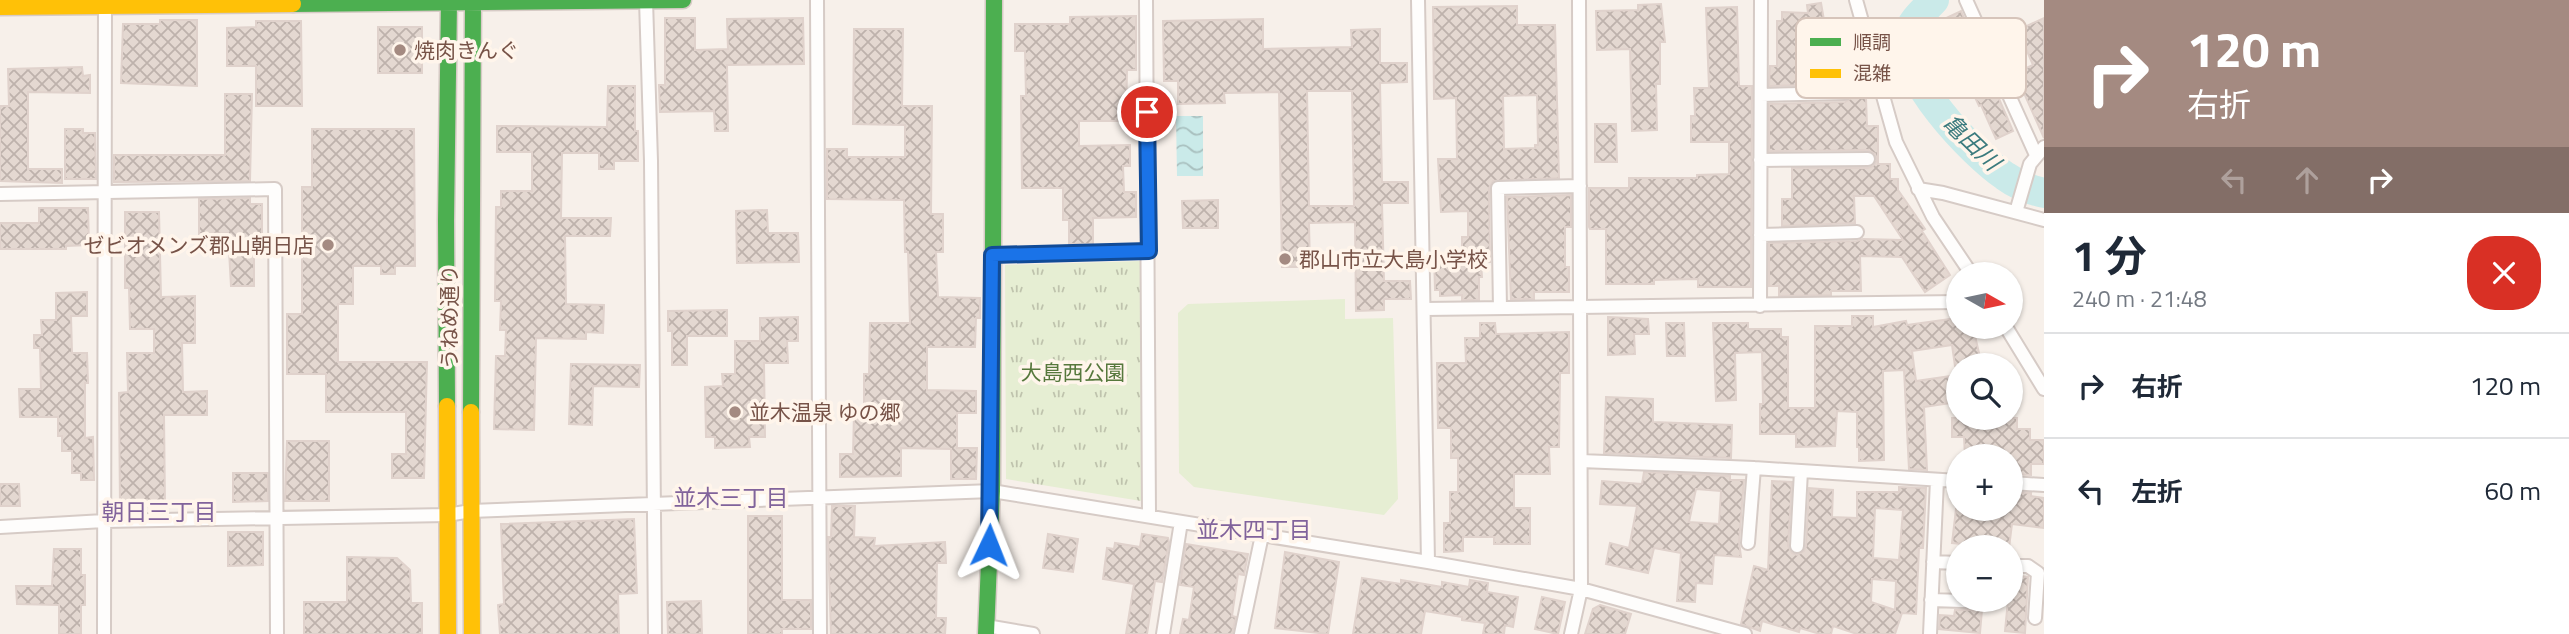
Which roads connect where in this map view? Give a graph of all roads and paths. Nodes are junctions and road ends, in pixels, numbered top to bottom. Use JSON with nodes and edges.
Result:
{"nodes":[{"id":1,"x":473,"y":0,"type":"edge"},
{"id":2,"x":646,"y":0,"type":"edge"},
{"id":3,"x":683,"y":0,"type":"edge"},
{"id":4,"x":817,"y":0,"type":"edge"},
{"id":5,"x":994,"y":0,"type":"edge"},
{"id":6,"x":1146,"y":0,"type":"edge"},
{"id":7,"x":1418,"y":0,"type":"edge"},
{"id":8,"x":1579,"y":0,"type":"edge"},
{"id":9,"x":1761,"y":0,"type":"edge"},
{"id":10,"x":1856,"y":0,"type":"edge"},
{"id":11,"x":1966,"y":0,"type":"edge"},
{"id":12,"x":449,"y":1,"type":"edge"},
{"id":13,"x":105,"y":3,"type":"edge"},
{"id":14,"x":0,"y":6,"type":"edge"},
{"id":15,"x":1861,"y":18,"type":"edge"},
{"id":16,"x":1974,"y":18,"type":"edge"},
{"id":17,"x":1796,"y":94,"type":"edge"},
{"id":18,"x":1761,"y":95,"type":"junction"},
{"id":19,"x":1884,"y":98,"type":"edge"},
{"id":20,"x":2011,"y":98,"type":"edge"},
{"id":21,"x":2037,"y":156,"type":"edge"},
{"id":22,"x":1868,"y":159,"type":"dead end"},
{"id":23,"x":1760,"y":160,"type":"junction"},
{"id":24,"x":1580,"y":186,"type":"junction"},
{"id":25,"x":1918,"y":188,"type":"junction"},
{"id":26,"x":106,"y":190,"type":"junction"},
{"id":27,"x":0,"y":194,"type":"edge"},
{"id":28,"x":2016,"y":212,"type":"junction"},
{"id":29,"x":2044,"y":220,"type":"edge"},
{"id":30,"x":1857,"y":232,"type":"dead end"},
{"id":31,"x":1760,"y":235,"type":"junction"},
{"id":32,"x":1149,"y":251,"type":"junction"},
{"id":33,"x":992,"y":255,"type":"junction"},
{"id":34,"x":1963,"y":262,"type":"edge"},
{"id":35,"x":1946,"y":302,"type":"edge"},
{"id":36,"x":1760,"y":306,"type":"junction"},
{"id":37,"x":1581,"y":307,"type":"junction"},
{"id":38,"x":1500,"y":308,"type":"junction"},
{"id":39,"x":1425,"y":309,"type":"junction"},
{"id":40,"x":2014,"y":340,"type":"edge"},
{"id":41,"x":2044,"y":389,"type":"edge"},
{"id":42,"x":1581,"y":461,"type":"junction"},
{"id":43,"x":1754,"y":468,"type":"junction"},
{"id":44,"x":1801,"y":471,"type":"junction"},
{"id":45,"x":1937,"y":480,"type":"junction"},
{"id":46,"x":1946,"y":480,"type":"edge"},
{"id":47,"x":2023,"y":484,"type":"edge"},
{"id":48,"x":2044,"y":485,"type":"edge"},
{"id":49,"x":992,"y":491,"type":"junction"},
{"id":50,"x":821,"y":497,"type":"junction"},
{"id":51,"x":653,"y":504,"type":"junction"},
{"id":52,"x":471,"y":511,"type":"junction"},
{"id":53,"x":447,"y":515,"type":"junction"},
{"id":54,"x":1149,"y":516,"type":"junction"},
{"id":55,"x":277,"y":518,"type":"junction"},
{"id":56,"x":104,"y":521,"type":"junction"},
{"id":57,"x":1181,"y":522,"type":"junction"},
{"id":58,"x":0,"y":527,"type":"edge"},
{"id":59,"x":1262,"y":535,"type":"junction"},
{"id":60,"x":1748,"y":543,"type":"dead end"},
{"id":61,"x":1797,"y":546,"type":"dead end"},
{"id":62,"x":1428,"y":562,"type":"junction"},
{"id":63,"x":1933,"y":562,"type":"junction"},
{"id":64,"x":1946,"y":563,"type":"edge"},
{"id":65,"x":2023,"y":566,"type":"edge"},
{"id":66,"x":1581,"y":589,"type":"junction"},
{"id":67,"x":1931,"y":600,"type":"junction"},
{"id":68,"x":1946,"y":601,"type":"edge"},
{"id":69,"x":2035,"y":618,"type":"dead end"},
{"id":70,"x":986,"y":630,"type":"edge"},
{"id":71,"x":104,"y":634,"type":"edge"},
{"id":72,"x":277,"y":634,"type":"edge"},
{"id":73,"x":448,"y":634,"type":"edge"},
{"id":74,"x":472,"y":634,"type":"edge"},
{"id":75,"x":655,"y":634,"type":"edge"},
{"id":76,"x":820,"y":634,"type":"edge"},
{"id":77,"x":1033,"y":634,"type":"edge"},
{"id":78,"x":1163,"y":634,"type":"edge"},
{"id":79,"x":1241,"y":634,"type":"edge"},
{"id":80,"x":1571,"y":634,"type":"edge"},
{"id":81,"x":1745,"y":634,"type":"edge"},
{"id":82,"x":1930,"y":634,"type":"edge"}],
"edges":[{"from":1,"to":2,"type":"street"},
{"from":1,"to":12,"type":"street"},
{"from":1,"to":52,"type":"street","name":"うねめ通り"},
{"from":2,"to":3,"type":"street"},
{"from":2,"to":51,"type":"street"},
{"from":4,"to":50,"type":"street"},
{"from":5,"to":33,"type":"street"},
{"from":6,"to":32,"type":"street"},
{"from":7,"to":39,"type":"street"},
{"from":8,"to":24,"type":"street"},
{"from":9,"to":18,"type":"street"},
{"from":10,"to":15,"type":"street"},
{"from":11,"to":16,"type":"street"},
{"from":12,"to":13,"type":"street"},
{"from":12,"to":53,"type":"street","name":"うねめ通り"},
{"from":13,"to":14,"type":"street"},
{"from":13,"to":26,"type":"street"},
{"from":17,"to":18,"type":"street"},
{"from":18,"to":23,"type":"street"},
{"from":19,"to":25,"type":"street"},
{"from":20,"to":21,"type":"street"},
{"from":21,"to":28,"type":"street"},
{"from":22,"to":23,"type":"street"},
{"from":23,"to":31,"type":"street"},
{"from":24,"to":37,"type":"street"},
{"from":24,"to":38,"type":"street"},
{"from":25,"to":28,"type":"street"},
{"from":25,"to":34,"type":"street"},
{"from":26,"to":27,"type":"street"},
{"from":26,"to":55,"type":"street"},
{"from":26,"to":56,"type":"street"},
{"from":28,"to":29,"type":"street"},
{"from":30,"to":31,"type":"street"},
{"from":31,"to":36,"type":"street"},
{"from":32,"to":33,"type":"street"},
{"from":32,"to":54,"type":"street"},
{"from":33,"to":49,"type":"street"},
{"from":35,"to":36,"type":"street"},
{"from":36,"to":37,"type":"street"},
{"from":37,"to":38,"type":"street"},
{"from":37,"to":42,"type":"street"},
{"from":38,"to":39,"type":"street"},
{"from":39,"to":62,"type":"street"},
{"from":40,"to":41,"type":"street"},
{"from":42,"to":43,"type":"street"},
{"from":42,"to":66,"type":"street"},
{"from":43,"to":44,"type":"street"},
{"from":43,"to":60,"type":"street"},
{"from":44,"to":45,"type":"street"},
{"from":44,"to":61,"type":"street"},
{"from":45,"to":46,"type":"street"},
{"from":45,"to":63,"type":"street"},
{"from":47,"to":48,"type":"street"},
{"from":49,"to":50,"type":"street"},
{"from":49,"to":54,"type":"street"},
{"from":49,"to":70,"type":"street"},
{"from":50,"to":51,"type":"street"},
{"from":50,"to":76,"type":"street"},
{"from":51,"to":52,"type":"street"},
{"from":51,"to":75,"type":"street"},
{"from":52,"to":53,"type":"street"},
{"from":52,"to":74,"type":"street","name":"うねめ通り"},
{"from":53,"to":55,"type":"street"},
{"from":53,"to":73,"type":"street","name":"うねめ通り"},
{"from":54,"to":57,"type":"street"},
{"from":55,"to":56,"type":"street"},
{"from":55,"to":72,"type":"street"},
{"from":56,"to":58,"type":"street"},
{"from":56,"to":71,"type":"street"},
{"from":57,"to":59,"type":"street"},
{"from":57,"to":78,"type":"street"},
{"from":59,"to":62,"type":"street"},
{"from":59,"to":79,"type":"street"},
{"from":62,"to":66,"type":"street"},
{"from":63,"to":64,"type":"street"},
{"from":63,"to":67,"type":"street"},
{"from":65,"to":69,"type":"street"},
{"from":66,"to":80,"type":"street"},
{"from":66,"to":81,"type":"street"},
{"from":67,"to":68,"type":"street"},
{"from":67,"to":82,"type":"street"},
{"from":70,"to":77,"type":"street"}]}
